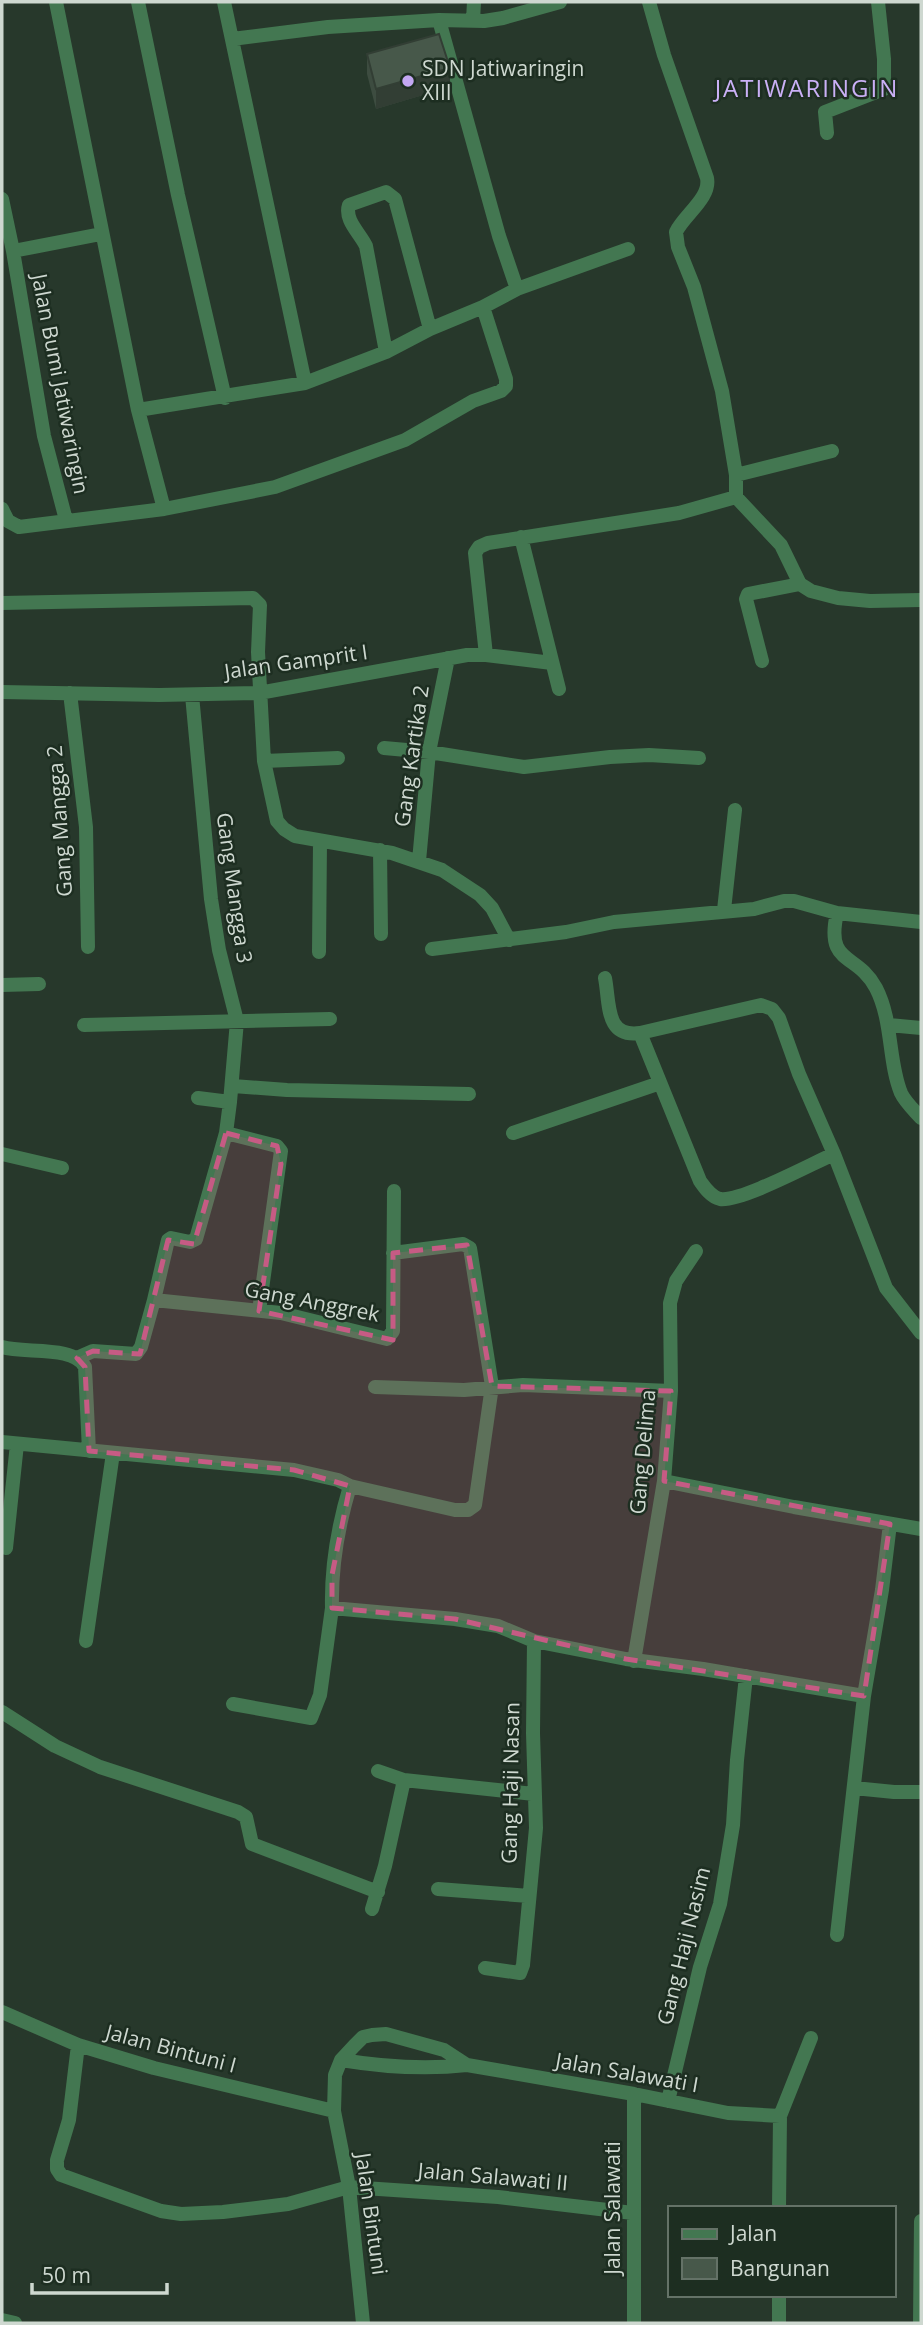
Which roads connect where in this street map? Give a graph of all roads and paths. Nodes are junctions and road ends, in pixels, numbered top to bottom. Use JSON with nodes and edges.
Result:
{"nodes":[{"id":1,"x":56,"y":2,"type":"edge"},
{"id":2,"x":138,"y":2,"type":"edge"},
{"id":3,"x":224,"y":2,"type":"edge"},
{"id":4,"x":474,"y":2,"type":"edge"},
{"id":5,"x":560,"y":2,"type":"edge"},
{"id":6,"x":649,"y":2,"type":"edge"},
{"id":7,"x":878,"y":2,"type":"edge"},
{"id":8,"x":439,"y":20,"type":"junction"},
{"id":9,"x":473,"y":20,"type":"junction"},
{"id":10,"x":232,"y":39,"type":"junction"},
{"id":11,"x":827,"y":133,"type":"dead end"},
{"id":12,"x":2,"y":200,"type":"edge"},
{"id":13,"x":102,"y":234,"type":"junction"},
{"id":14,"x":628,"y":249,"type":"dead end"},
{"id":15,"x":13,"y":251,"type":"junction"},
{"id":16,"x":517,"y":289,"type":"junction"},
{"id":17,"x":483,"y":307,"type":"junction"},
{"id":18,"x":430,"y":329,"type":"junction"},
{"id":19,"x":386,"y":352,"type":"junction"},
{"id":20,"x":305,"y":383,"type":"junction"},
{"id":21,"x":225,"y":398,"type":"junction"},
{"id":22,"x":138,"y":410,"type":"junction"},
{"id":23,"x":832,"y":451,"type":"dead end"},
{"id":24,"x":736,"y":475,"type":"junction"},
{"id":25,"x":736,"y":497,"type":"junction"},
{"id":26,"x":2,"y":509,"type":"edge"},
{"id":27,"x":164,"y":509,"type":"junction"},
{"id":28,"x":66,"y":520,"type":"junction"},
{"id":29,"x":521,"y":537,"type":"junction"},
{"id":30,"x":800,"y":584,"type":"junction"},
{"id":31,"x":921,"y":600,"type":"edge"},
{"id":32,"x":2,"y":603,"type":"edge"},
{"id":33,"x":486,"y":654,"type":"junction"},
{"id":34,"x":448,"y":658,"type":"junction"},
{"id":35,"x":762,"y":662,"type":"dead end"},
{"id":36,"x":552,"y":663,"type":"junction"},
{"id":37,"x":559,"y":689,"type":"dead end"},
{"id":38,"x":2,"y":692,"type":"edge"},
{"id":39,"x":70,"y":692,"type":"junction"},
{"id":40,"x":259,"y":693,"type":"junction"},
{"id":41,"x":192,"y":695,"type":"junction"},
{"id":42,"x":384,"y":748,"type":"dead end"},
{"id":43,"x":429,"y":752,"type":"junction"},
{"id":44,"x":338,"y":758,"type":"dead end"},
{"id":45,"x":699,"y":758,"type":"dead end"},
{"id":46,"x":264,"y":761,"type":"junction"},
{"id":47,"x":735,"y":810,"type":"dead end"},
{"id":48,"x":320,"y":842,"type":"junction"},
{"id":49,"x":380,"y":850,"type":"junction"},
{"id":50,"x":419,"y":861,"type":"junction"},
{"id":51,"x":724,"y":910,"type":"junction"},
{"id":52,"x":837,"y":913,"type":"junction"},
{"id":53,"x":921,"y":922,"type":"edge"},
{"id":54,"x":381,"y":934,"type":"dead end"},
{"id":55,"x":509,"y":940,"type":"junction"},
{"id":56,"x":88,"y":947,"type":"dead end"},
{"id":57,"x":432,"y":949,"type":"dead end"},
{"id":58,"x":319,"y":952,"type":"dead end"},
{"id":59,"x":605,"y":978,"type":"dead end"},
{"id":60,"x":39,"y":984,"type":"dead end"},
{"id":61,"x":2,"y":985,"type":"edge"},
{"id":62,"x":330,"y":1019,"type":"dead end"},
{"id":63,"x":237,"y":1021,"type":"junction"},
{"id":64,"x":84,"y":1025,"type":"dead end"},
{"id":65,"x":889,"y":1026,"type":"junction"},
{"id":66,"x":921,"y":1028,"type":"edge"},
{"id":67,"x":640,"y":1033,"type":"junction"},
{"id":68,"x":660,"y":1083,"type":"junction"},
{"id":69,"x":233,"y":1086,"type":"junction"},
{"id":70,"x":469,"y":1094,"type":"dead end"},
{"id":71,"x":198,"y":1098,"type":"dead end"},
{"id":72,"x":230,"y":1102,"type":"junction"},
{"id":73,"x":921,"y":1118,"type":"edge"},
{"id":74,"x":226,"y":1133,"type":"junction"},
{"id":75,"x":513,"y":1133,"type":"dead end"},
{"id":76,"x":2,"y":1153,"type":"edge"},
{"id":77,"x":834,"y":1154,"type":"junction"},
{"id":78,"x":62,"y":1168,"type":"dead end"},
{"id":79,"x":394,"y":1191,"type":"dead end"},
{"id":80,"x":696,"y":1251,"type":"dead end"},
{"id":81,"x":393,"y":1253,"type":"junction"},
{"id":82,"x":154,"y":1300,"type":"junction"},
{"id":83,"x":259,"y":1311,"type":"junction"},
{"id":84,"x":921,"y":1333,"type":"edge"},
{"id":85,"x":2,"y":1347,"type":"edge"},
{"id":86,"x":77,"y":1357,"type":"junction"},
{"id":87,"x":492,"y":1386,"type":"junction"},
{"id":88,"x":375,"y":1387,"type":"dead end"},
{"id":89,"x":671,"y":1391,"type":"junction"},
{"id":90,"x":2,"y":1442,"type":"edge"},
{"id":91,"x":17,"y":1444,"type":"junction"},
{"id":92,"x":89,"y":1451,"type":"junction"},
{"id":93,"x":113,"y":1453,"type":"junction"},
{"id":94,"x":664,"y":1481,"type":"junction"},
{"id":95,"x":350,"y":1486,"type":"junction"},
{"id":96,"x":890,"y":1524,"type":"junction"},
{"id":97,"x":921,"y":1529,"type":"edge"},
{"id":98,"x":6,"y":1548,"type":"dead end"},
{"id":99,"x":332,"y":1608,"type":"junction"},
{"id":100,"x":86,"y":1641,"type":"dead end"},
{"id":101,"x":534,"y":1641,"type":"junction"},
{"id":102,"x":635,"y":1661,"type":"junction"},
{"id":103,"x":746,"y":1676,"type":"junction"},
{"id":104,"x":864,"y":1696,"type":"junction"},
{"id":105,"x":233,"y":1704,"type":"dead end"},
{"id":106,"x":2,"y":1712,"type":"edge"},
{"id":107,"x":378,"y":1771,"type":"dead end"},
{"id":108,"x":404,"y":1780,"type":"junction"},
{"id":109,"x":854,"y":1788,"type":"junction"},
{"id":110,"x":921,"y":1792,"type":"edge"},
{"id":111,"x":534,"y":1794,"type":"junction"},
{"id":112,"x":438,"y":1889,"type":"dead end"},
{"id":113,"x":377,"y":1892,"type":"junction"},
{"id":114,"x":529,"y":1896,"type":"junction"},
{"id":115,"x":372,"y":1909,"type":"dead end"},
{"id":116,"x":837,"y":1935,"type":"dead end"},
{"id":117,"x":485,"y":1968,"type":"dead end"},
{"id":118,"x":2,"y":2012,"type":"edge"},
{"id":119,"x":811,"y":2038,"type":"dead end"},
{"id":120,"x":78,"y":2045,"type":"junction"},
{"id":121,"x":341,"y":2060,"type":"junction"},
{"id":122,"x":467,"y":2065,"type":"junction"},
{"id":123,"x":634,"y":2094,"type":"junction"},
{"id":124,"x":668,"y":2101,"type":"junction"},
{"id":125,"x":334,"y":2111,"type":"junction"},
{"id":126,"x":780,"y":2116,"type":"junction"},
{"id":127,"x":349,"y":2187,"type":"junction"},
{"id":128,"x":779,"y":2206,"type":"edge"},
{"id":129,"x":633,"y":2213,"type":"junction"},
{"id":130,"x":921,"y":2221,"type":"edge"},
{"id":131,"x":779,"y":2297,"type":"edge"},
{"id":132,"x":2,"y":2320,"type":"edge"},
{"id":133,"x":15,"y":2323,"type":"edge"},
{"id":134,"x":363,"y":2323,"type":"edge"},
{"id":135,"x":634,"y":2323,"type":"edge"},
{"id":136,"x":779,"y":2323,"type":"edge"},
{"id":137,"x":920,"y":2323,"type":"edge"}],
"edges":[{"from":1,"to":13,"type":"street"},
{"from":2,"to":21,"type":"street"},
{"from":3,"to":10,"type":"street"},
{"from":4,"to":9,"type":"street"},
{"from":5,"to":9,"type":"street"},
{"from":6,"to":24,"type":"street"},
{"from":7,"to":11,"type":"street"},
{"from":8,"to":9,"type":"street"},
{"from":8,"to":10,"type":"street"},
{"from":8,"to":16,"type":"street"},
{"from":10,"to":20,"type":"street"},
{"from":12,"to":15,"type":"street","name":"Jalan Bumi Jatiwaringin"},
{"from":13,"to":15,"type":"street"},
{"from":13,"to":22,"type":"street"},
{"from":14,"to":16,"type":"street"},
{"from":15,"to":28,"type":"street","name":"Jalan Bumi Jatiwaringin"},
{"from":16,"to":17,"type":"street"},
{"from":17,"to":18,"type":"street"},
{"from":17,"to":27,"type":"street","name":"Jalan Bumi Jatiwaringin"},
{"from":18,"to":19,"type":"street"},
{"from":18,"to":19,"type":"street"},
{"from":19,"to":20,"type":"street"},
{"from":20,"to":21,"type":"street"},
{"from":21,"to":22,"type":"street"},
{"from":22,"to":27,"type":"street"},
{"from":23,"to":24,"type":"street"},
{"from":24,"to":25,"type":"street"},
{"from":25,"to":29,"type":"street"},
{"from":25,"to":30,"type":"street"},
{"from":26,"to":28,"type":"street"},
{"from":27,"to":28,"type":"street","name":"Jalan Bumi Jatiwaringin"},
{"from":29,"to":33,"type":"street"},
{"from":29,"to":36,"type":"street"},
{"from":30,"to":31,"type":"street"},
{"from":30,"to":35,"type":"street"},
{"from":32,"to":40,"type":"street"},
{"from":33,"to":34,"type":"street","name":"Jalan Gamprit I"},
{"from":33,"to":36,"type":"street","name":"Jalan Gamprit I"},
{"from":34,"to":40,"type":"street","name":"Jalan Gamprit I"},
{"from":34,"to":43,"type":"street","name":"Gang Kartika 2"},
{"from":36,"to":37,"type":"street"},
{"from":38,"to":39,"type":"street","name":"Jalan Gamprit I"},
{"from":39,"to":41,"type":"street","name":"Jalan Gamprit I"},
{"from":39,"to":56,"type":"street","name":"Gang Mangga 2"},
{"from":40,"to":41,"type":"street","name":"Jalan Gamprit I"},
{"from":40,"to":46,"type":"street"},
{"from":41,"to":63,"type":"street","name":"Gang Mangga 3"},
{"from":42,"to":43,"type":"street"},
{"from":43,"to":45,"type":"street"},
{"from":43,"to":50,"type":"street","name":"Gang Kartika 2"},
{"from":44,"to":46,"type":"street"},
{"from":46,"to":48,"type":"street"},
{"from":47,"to":51,"type":"street"},
{"from":48,"to":49,"type":"street"},
{"from":48,"to":58,"type":"street"},
{"from":49,"to":50,"type":"street"},
{"from":49,"to":54,"type":"street"},
{"from":50,"to":55,"type":"street"},
{"from":51,"to":52,"type":"street"},
{"from":51,"to":55,"type":"street"},
{"from":52,"to":53,"type":"street"},
{"from":52,"to":65,"type":"street"},
{"from":55,"to":57,"type":"street"},
{"from":59,"to":67,"type":"street"},
{"from":60,"to":61,"type":"street"},
{"from":62,"to":63,"type":"street"},
{"from":63,"to":64,"type":"street"},
{"from":63,"to":69,"type":"street","name":"Gang Mangga 3"},
{"from":65,"to":66,"type":"street"},
{"from":65,"to":73,"type":"street"},
{"from":67,"to":68,"type":"street"},
{"from":67,"to":77,"type":"street"},
{"from":68,"to":75,"type":"street"},
{"from":68,"to":77,"type":"street"},
{"from":69,"to":70,"type":"street"},
{"from":69,"to":72,"type":"street","name":"Gang Mangga 3"},
{"from":71,"to":72,"type":"street"},
{"from":72,"to":74,"type":"street","name":"Gang Mangga 3"},
{"from":74,"to":82,"type":"street","name":"Gang Mangga 3"},
{"from":74,"to":83,"type":"street"},
{"from":76,"to":78,"type":"street"},
{"from":77,"to":84,"type":"street"},
{"from":79,"to":81,"type":"street","name":"Gang Anggrek"},
{"from":80,"to":89,"type":"street","name":"Gang Delima"},
{"from":81,"to":83,"type":"street","name":"Gang Anggrek"},
{"from":81,"to":87,"type":"street"},
{"from":82,"to":83,"type":"street","name":"Gang Anggrek"},
{"from":82,"to":86,"type":"street"},
{"from":85,"to":86,"type":"street"},
{"from":86,"to":92,"type":"street"},
{"from":87,"to":88,"type":"street"},
{"from":87,"to":89,"type":"street"},
{"from":87,"to":95,"type":"street"},
{"from":89,"to":94,"type":"street","name":"Gang Delima"},
{"from":90,"to":91,"type":"street"},
{"from":91,"to":92,"type":"street"},
{"from":91,"to":98,"type":"street"},
{"from":92,"to":93,"type":"street"},
{"from":93,"to":95,"type":"street"},
{"from":93,"to":100,"type":"street"},
{"from":94,"to":96,"type":"street"},
{"from":94,"to":102,"type":"street","name":"Gang Delima"},
{"from":95,"to":99,"type":"street"},
{"from":96,"to":97,"type":"street"},
{"from":96,"to":104,"type":"street"},
{"from":99,"to":101,"type":"street"},
{"from":99,"to":105,"type":"street"},
{"from":101,"to":102,"type":"street"},
{"from":101,"to":111,"type":"street","name":"Gang Haji Nasan"},
{"from":102,"to":103,"type":"street"},
{"from":103,"to":104,"type":"street"},
{"from":103,"to":124,"type":"street","name":"Gang Haji Nasim"},
{"from":104,"to":109,"type":"street"},
{"from":106,"to":113,"type":"street"},
{"from":107,"to":108,"type":"street"},
{"from":108,"to":111,"type":"street"},
{"from":108,"to":113,"type":"street"},
{"from":109,"to":110,"type":"street"},
{"from":109,"to":116,"type":"street"},
{"from":111,"to":114,"type":"street","name":"Gang Haji Nasan"},
{"from":112,"to":114,"type":"street"},
{"from":113,"to":115,"type":"street"},
{"from":114,"to":117,"type":"street","name":"Gang Haji Nasan"},
{"from":118,"to":120,"type":"street","name":"Jalan Bintuni I"},
{"from":119,"to":126,"type":"street"},
{"from":120,"to":125,"type":"street","name":"Jalan Bintuni I"},
{"from":120,"to":127,"type":"street","name":"Jalan Salawati II"},
{"from":121,"to":122,"type":"street","name":"Jalan Salawati I"},
{"from":121,"to":122,"type":"street","name":"Jalan Salawati I"},
{"from":121,"to":125,"type":"street"},
{"from":122,"to":123,"type":"street","name":"Jalan Salawati I"},
{"from":123,"to":124,"type":"street","name":"Jalan Salawati I"},
{"from":123,"to":129,"type":"street","name":"Jalan Salawati"},
{"from":124,"to":126,"type":"street","name":"Jalan Salawati I"},
{"from":125,"to":127,"type":"street","name":"Jalan Bintuni"},
{"from":126,"to":128,"type":"street"},
{"from":127,"to":129,"type":"street","name":"Jalan Salawati II"},
{"from":127,"to":134,"type":"street","name":"Jalan Bintuni"},
{"from":129,"to":135,"type":"street","name":"Jalan Salawati"},
{"from":130,"to":137,"type":"street"},
{"from":131,"to":136,"type":"street"},
{"from":132,"to":133,"type":"street"}]}
